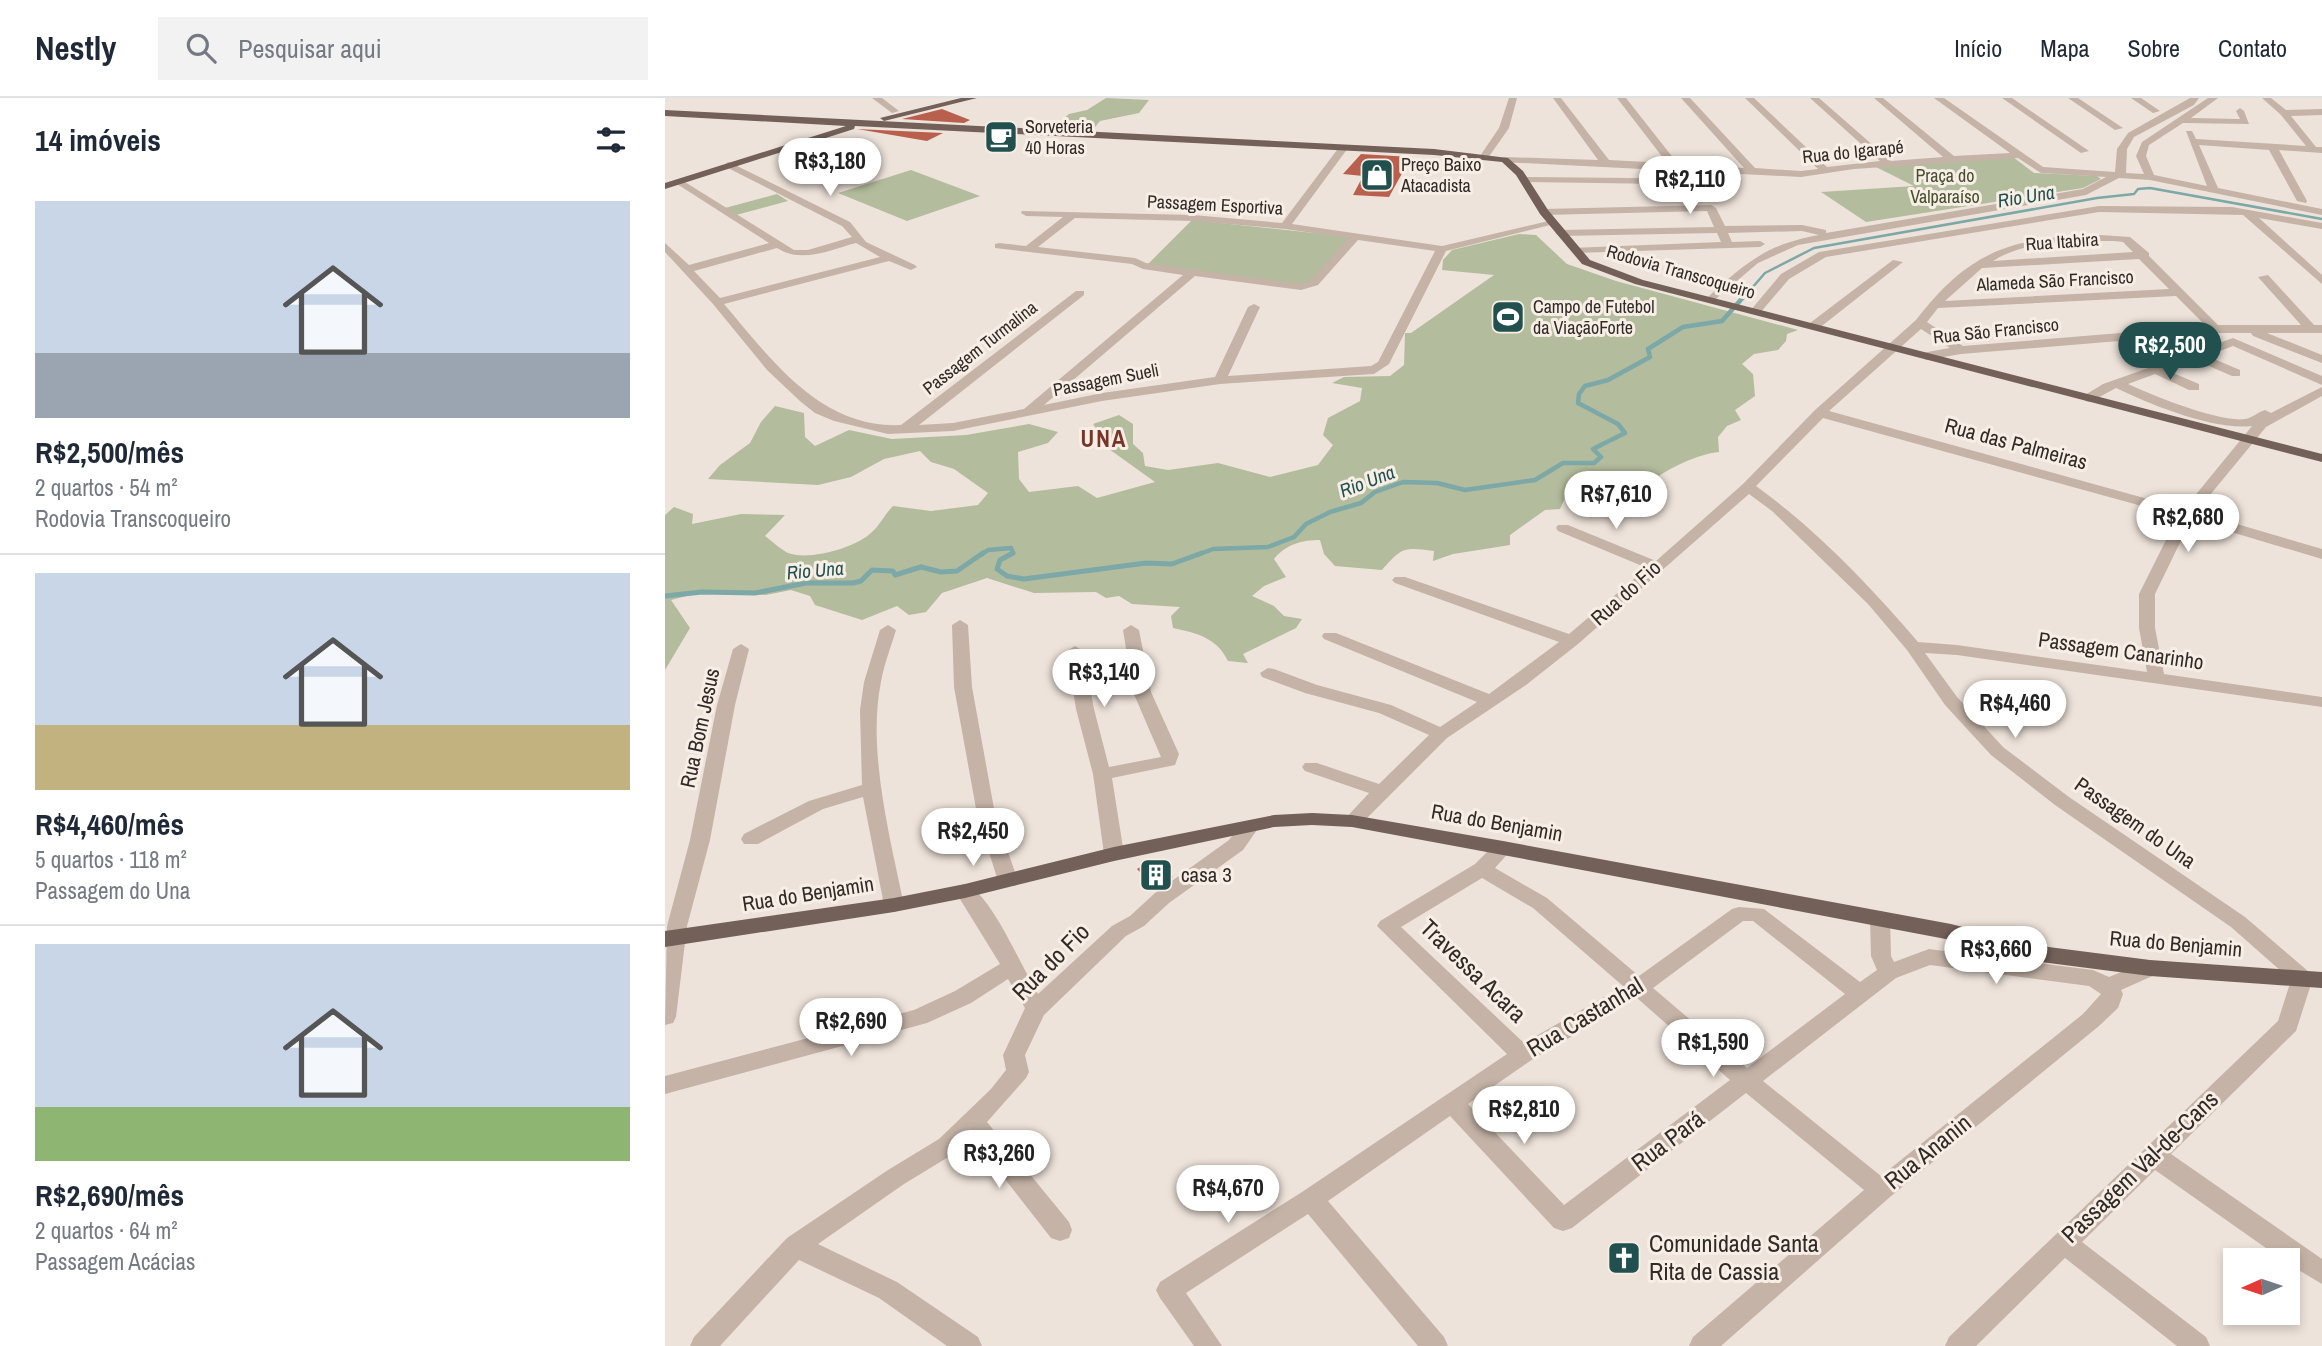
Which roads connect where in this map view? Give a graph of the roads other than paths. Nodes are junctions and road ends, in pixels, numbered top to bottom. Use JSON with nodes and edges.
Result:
{"nodes":[{"id":1,"x":876,"y":98,"type":"edge"},
{"id":2,"x":954,"y":98,"type":"edge"},
{"id":3,"x":973,"y":98,"type":"edge"},
{"id":4,"x":1513,"y":98,"type":"edge"},
{"id":5,"x":1557,"y":98,"type":"edge"},
{"id":6,"x":1621,"y":98,"type":"edge"},
{"id":7,"x":1685,"y":98,"type":"edge"},
{"id":8,"x":1749,"y":98,"type":"edge"},
{"id":9,"x":1814,"y":98,"type":"edge"},
{"id":10,"x":1878,"y":98,"type":"edge"},
{"id":11,"x":1938,"y":98,"type":"edge"},
{"id":12,"x":2006,"y":98,"type":"edge"},
{"id":13,"x":2072,"y":98,"type":"edge"},
{"id":14,"x":2135,"y":98,"type":"edge"},
{"id":15,"x":2195,"y":98,"type":"edge"},
{"id":16,"x":2214,"y":98,"type":"edge"},
{"id":17,"x":2266,"y":98,"type":"edge"},
{"id":18,"x":665,"y":111,"type":"edge"},
{"id":19,"x":895,"y":111,"type":"junction"},
{"id":20,"x":2156,"y":111,"type":"dead end"},
{"id":21,"x":2240,"y":111,"type":"dead end"},
{"id":22,"x":2322,"y":112,"type":"edge"},
{"id":23,"x":2284,"y":113,"type":"junction"},
{"id":24,"x":2184,"y":120,"type":"junction"},
{"id":25,"x":854,"y":121,"type":"junction"},
{"id":26,"x":868,"y":122,"type":"junction"},
{"id":27,"x":2118,"y":128,"type":"dead end"},
{"id":28,"x":2193,"y":142,"type":"junction"},
{"id":29,"x":2272,"y":146,"type":"junction"},
{"id":30,"x":1343,"y":148,"type":"junction"},
{"id":31,"x":2317,"y":149,"type":"edge"},
{"id":32,"x":2084,"y":151,"type":"dead end"},
{"id":33,"x":2019,"y":155,"type":"junction"},
{"id":34,"x":1485,"y":156,"type":"junction"},
{"id":35,"x":1951,"y":159,"type":"junction"},
{"id":36,"x":1505,"y":160,"type":"junction"},
{"id":37,"x":1605,"y":162,"type":"junction"},
{"id":38,"x":1888,"y":163,"type":"junction"},
{"id":39,"x":729,"y":165,"type":"junction"},
{"id":40,"x":1675,"y":167,"type":"junction"},
{"id":41,"x":1826,"y":171,"type":"junction"},
{"id":42,"x":1753,"y":172,"type":"junction"},
{"id":43,"x":2119,"y":174,"type":"junction"},
{"id":44,"x":2149,"y":175,"type":"junction"},
{"id":45,"x":1525,"y":180,"type":"junction"},
{"id":46,"x":665,"y":181,"type":"edge"},
{"id":47,"x":2166,"y":181,"type":"junction"},
{"id":48,"x":680,"y":182,"type":"junction"},
{"id":49,"x":1786,"y":183,"type":"dead end"},
{"id":50,"x":665,"y":186,"type":"edge"},
{"id":51,"x":2214,"y":190,"type":"junction"},
{"id":52,"x":2117,"y":197,"type":"junction"},
{"id":53,"x":1644,"y":198,"type":"dead end"},
{"id":54,"x":1536,"y":200,"type":"junction"},
{"id":55,"x":1549,"y":200,"type":"dead end"},
{"id":56,"x":1671,"y":201,"type":"junction"},
{"id":57,"x":2302,"y":201,"type":"dead end"},
{"id":58,"x":2192,"y":204,"type":"junction"},
{"id":59,"x":1624,"y":208,"type":"junction"},
{"id":60,"x":2245,"y":211,"type":"junction"},
{"id":61,"x":1545,"y":212,"type":"junction"},
{"id":62,"x":2322,"y":212,"type":"edge"},
{"id":63,"x":1026,"y":213,"type":"dead end"},
{"id":64,"x":1071,"y":216,"type":"junction"},
{"id":65,"x":1285,"y":226,"type":"junction"},
{"id":66,"x":2322,"y":226,"type":"edge"},
{"id":67,"x":1557,"y":228,"type":"junction"},
{"id":68,"x":1630,"y":230,"type":"junction"},
{"id":69,"x":1677,"y":230,"type":"junction"},
{"id":70,"x":1721,"y":230,"type":"junction"},
{"id":71,"x":1827,"y":235,"type":"junction"},
{"id":72,"x":1356,"y":236,"type":"junction"},
{"id":73,"x":857,"y":239,"type":"junction"},
{"id":74,"x":779,"y":244,"type":"junction"},
{"id":75,"x":1760,"y":244,"type":"dead end"},
{"id":76,"x":1728,"y":245,"type":"junction"},
{"id":77,"x":665,"y":246,"type":"edge"},
{"id":78,"x":999,"y":246,"type":"dead end"},
{"id":79,"x":1683,"y":246,"type":"junction"},
{"id":80,"x":1637,"y":247,"type":"junction"},
{"id":81,"x":1443,"y":249,"type":"junction"},
{"id":82,"x":1027,"y":250,"type":"junction"},
{"id":83,"x":1575,"y":250,"type":"junction"},
{"id":84,"x":2145,"y":255,"type":"junction"},
{"id":85,"x":891,"y":257,"type":"junction"},
{"id":86,"x":1897,"y":262,"type":"dead end"},
{"id":87,"x":1981,"y":265,"type":"junction"},
{"id":88,"x":911,"y":267,"type":"dead end"},
{"id":89,"x":687,"y":269,"type":"junction"},
{"id":90,"x":1193,"y":272,"type":"junction"},
{"id":91,"x":2264,"y":277,"type":"dead end"},
{"id":92,"x":2322,"y":281,"type":"edge"},
{"id":93,"x":2179,"y":292,"type":"junction"},
{"id":94,"x":1080,"y":293,"type":"dead end"},
{"id":95,"x":1714,"y":301,"type":"junction"},
{"id":96,"x":717,"y":302,"type":"junction"},
{"id":97,"x":1933,"y":305,"type":"junction"},
{"id":98,"x":1254,"y":307,"type":"dead end"},
{"id":99,"x":1752,"y":310,"type":"junction"},
{"id":100,"x":1920,"y":323,"type":"junction"},
{"id":101,"x":1814,"y":327,"type":"junction"},
{"id":102,"x":2215,"y":329,"type":"junction"},
{"id":103,"x":2317,"y":329,"type":"edge"},
{"id":104,"x":2248,"y":330,"type":"junction"},
{"id":105,"x":1893,"y":347,"type":"junction"},
{"id":106,"x":1961,"y":350,"type":"junction"},
{"id":107,"x":2195,"y":355,"type":"junction"},
{"id":108,"x":1926,"y":356,"type":"junction"},
{"id":109,"x":2322,"y":359,"type":"edge"},
{"id":110,"x":2155,"y":370,"type":"junction"},
{"id":111,"x":2237,"y":373,"type":"dead end"},
{"id":112,"x":1220,"y":380,"type":"junction"},
{"id":113,"x":2322,"y":383,"type":"edge"},
{"id":114,"x":2117,"y":384,"type":"junction"},
{"id":115,"x":2194,"y":387,"type":"dead end"},
{"id":116,"x":2322,"y":391,"type":"edge"},
{"id":117,"x":2090,"y":398,"type":"junction"},
{"id":118,"x":1820,"y":413,"type":"junction"},
{"id":119,"x":1026,"y":414,"type":"junction"},
{"id":120,"x":902,"y":431,"type":"junction"},
{"id":121,"x":2248,"y":439,"type":"junction"},
{"id":122,"x":2322,"y":458,"type":"edge"},
{"id":123,"x":1748,"y":487,"type":"junction"},
{"id":124,"x":2187,"y":514,"type":"junction"},
{"id":125,"x":1563,"y":528,"type":"dead end"},
{"id":126,"x":2322,"y":554,"type":"edge"},
{"id":127,"x":1656,"y":566,"type":"junction"},
{"id":128,"x":1400,"y":580,"type":"dead end"},
{"id":129,"x":960,"y":625,"type":"dead end"},
{"id":130,"x":888,"y":630,"type":"dead end"},
{"id":131,"x":1131,"y":630,"type":"dead end"},
{"id":132,"x":1330,"y":636,"type":"dead end"},
{"id":133,"x":1572,"y":642,"type":"junction"},
{"id":134,"x":1913,"y":647,"type":"junction"},
{"id":135,"x":741,"y":649,"type":"dead end"},
{"id":136,"x":1075,"y":651,"type":"dead end"},
{"id":137,"x":1268,"y":673,"type":"dead end"},
{"id":138,"x":2157,"y":680,"type":"junction"},
{"id":139,"x":1489,"y":700,"type":"junction"},
{"id":140,"x":2322,"y":702,"type":"edge"},
{"id":141,"x":1441,"y":734,"type":"junction"},
{"id":142,"x":1311,"y":766,"type":"dead end"},
{"id":143,"x":1101,"y":774,"type":"junction"},
{"id":144,"x":871,"y":788,"type":"junction"},
{"id":145,"x":1381,"y":791,"type":"junction"},
{"id":146,"x":1352,"y":821,"type":"junction"},
{"id":147,"x":1250,"y":827,"type":"junction"},
{"id":148,"x":751,"y":839,"type":"dead end"},
{"id":149,"x":1503,"y":848,"type":"junction"},
{"id":150,"x":1114,"y":854,"type":"junction"},
{"id":151,"x":1482,"y":869,"type":"junction"},
{"id":152,"x":1008,"y":881,"type":"junction"},
{"id":153,"x":965,"y":891,"type":"junction"},
{"id":154,"x":894,"y":905,"type":"junction"},
{"id":155,"x":1880,"y":918,"type":"junction"},
{"id":156,"x":670,"y":939,"type":"edge"},
{"id":157,"x":1011,"y":967,"type":"junction"},
{"id":158,"x":2150,"y":968,"type":"junction"},
{"id":159,"x":1889,"y":972,"type":"junction"},
{"id":160,"x":2312,"y":979,"type":"edge"},
{"id":161,"x":2109,"y":986,"type":"junction"},
{"id":162,"x":1637,"y":988,"type":"junction"},
{"id":163,"x":1862,"y":995,"type":"junction"},
{"id":164,"x":1036,"y":1009,"type":"junction"},
{"id":165,"x":665,"y":1017,"type":"edge"},
{"id":166,"x":1523,"y":1055,"type":"junction"},
{"id":167,"x":1747,"y":1080,"type":"junction"},
{"id":168,"x":665,"y":1086,"type":"edge"},
{"id":169,"x":1452,"y":1104,"type":"junction"},
{"id":170,"x":973,"y":1122,"type":"junction"},
{"id":171,"x":2153,"y":1155,"type":"junction"},
{"id":172,"x":1881,"y":1189,"type":"junction"},
{"id":173,"x":1311,"y":1199,"type":"junction"},
{"id":174,"x":1060,"y":1230,"type":"dead end"},
{"id":175,"x":2063,"y":1242,"type":"junction"},
{"id":176,"x":796,"y":1246,"type":"junction"},
{"id":177,"x":2322,"y":1273,"type":"edge"},
{"id":178,"x":703,"y":1346,"type":"edge"},
{"id":179,"x":969,"y":1346,"type":"edge"},
{"id":180,"x":1209,"y":1346,"type":"edge"},
{"id":181,"x":1435,"y":1346,"type":"edge"},
{"id":182,"x":1702,"y":1346,"type":"edge"},
{"id":183,"x":1958,"y":1346,"type":"edge"},
{"id":184,"x":2197,"y":1346,"type":"edge"}],
"edges":[{"from":1,"to":19,"type":"street"},
{"from":2,"to":19,"type":"main road"},
{"from":3,"to":26,"type":"main road"},
{"from":4,"to":34,"type":"street"},
{"from":5,"to":37,"type":"street"},
{"from":6,"to":40,"type":"street"},
{"from":7,"to":42,"type":"street"},
{"from":8,"to":41,"type":"street"},
{"from":9,"to":38,"type":"street"},
{"from":10,"to":35,"type":"street"},
{"from":11,"to":33,"type":"street"},
{"from":12,"to":32,"type":"street"},
{"from":13,"to":27,"type":"street"},
{"from":14,"to":20,"type":"street"},
{"from":15,"to":43,"type":"street"},
{"from":16,"to":24,"type":"street"},
{"from":17,"to":23,"type":"street"},
{"from":18,"to":25,"type":"main road"},
{"from":19,"to":25,"type":"main road"},
{"from":21,"to":24,"type":"street"},
{"from":22,"to":23,"type":"street"},
{"from":23,"to":31,"type":"street"},
{"from":24,"to":28,"type":"street"},
{"from":24,"to":44,"type":"street"},
{"from":25,"to":26,"type":"main road"},
{"from":25,"to":46,"type":"main road"},
{"from":26,"to":30,"type":"main road"},
{"from":26,"to":39,"type":"main road"},
{"from":28,"to":29,"type":"street"},
{"from":28,"to":51,"type":"street"},
{"from":29,"to":31,"type":"street"},
{"from":29,"to":57,"type":"street"},
{"from":30,"to":34,"type":"main road"},
{"from":30,"to":65,"type":"street"},
{"from":33,"to":35,"type":"street","name":"Rua do Igarapé"},
{"from":33,"to":43,"type":"street"},
{"from":34,"to":36,"type":"main road"},
{"from":35,"to":38,"type":"street","name":"Rua do Igarapé"},
{"from":36,"to":37,"type":"street","name":"Rua do Igarapé"},
{"from":36,"to":45,"type":"main road","name":"Rodovia Transcoqueiro"},
{"from":37,"to":40,"type":"street","name":"Rua do Igarapé"},
{"from":38,"to":41,"type":"street","name":"Rua do Igarapé"},
{"from":39,"to":48,"type":"main road"},
{"from":39,"to":73,"type":"street"},
{"from":40,"to":42,"type":"street","name":"Rua do Igarapé"},
{"from":41,"to":42,"type":"street","name":"Rua do Igarapé"},
{"from":43,"to":44,"type":"street"},
{"from":43,"to":52,"type":"street"},
{"from":44,"to":47,"type":"street"},
{"from":45,"to":49,"type":"street"},
{"from":45,"to":54,"type":"main road","name":"Rodovia Transcoqueiro"},
{"from":47,"to":51,"type":"street"},
{"from":47,"to":58,"type":"street"},
{"from":48,"to":50,"type":"main road"},
{"from":48,"to":74,"type":"street"},
{"from":51,"to":62,"type":"street"},
{"from":52,"to":58,"type":"street"},
{"from":52,"to":71,"type":"street"},
{"from":52,"to":99,"type":"street"},
{"from":53,"to":56,"type":"street"},
{"from":54,"to":55,"type":"street"},
{"from":54,"to":61,"type":"main road","name":"Rodovia Transcoqueiro"},
{"from":56,"to":59,"type":"street"},
{"from":56,"to":69,"type":"street"},
{"from":56,"to":70,"type":"street"},
{"from":58,"to":60,"type":"street"},
{"from":59,"to":61,"type":"street"},
{"from":59,"to":68,"type":"street"},
{"from":60,"to":66,"type":"street"},
{"from":60,"to":92,"type":"street"},
{"from":61,"to":67,"type":"main road","name":"Rodovia Transcoqueiro"},
{"from":63,"to":64,"type":"street","name":"Passagem Esportiva"},
{"from":64,"to":65,"type":"street","name":"Passagem Esportiva"},
{"from":64,"to":82,"type":"street"},
{"from":65,"to":72,"type":"street","name":"Passagem Esportiva"},
{"from":67,"to":68,"type":"street"},
{"from":67,"to":81,"type":"street"},
{"from":67,"to":83,"type":"main road","name":"Rodovia Transcoqueiro"},
{"from":68,"to":69,"type":"street"},
{"from":68,"to":80,"type":"street"},
{"from":69,"to":70,"type":"street"},
{"from":69,"to":79,"type":"street"},
{"from":70,"to":71,"type":"street"},
{"from":70,"to":76,"type":"street"},
{"from":71,"to":95,"type":"street"},
{"from":72,"to":81,"type":"street","name":"Passagem Esportiva"},
{"from":72,"to":90,"type":"street"},
{"from":73,"to":74,"type":"street"},
{"from":73,"to":85,"type":"street"},
{"from":74,"to":89,"type":"street"},
{"from":75,"to":76,"type":"street"},
{"from":76,"to":79,"type":"street"},
{"from":77,"to":89,"type":"street","name":"Passagem Sueli"},
{"from":78,"to":82,"type":"street"},
{"from":79,"to":80,"type":"street"},
{"from":80,"to":83,"type":"street"},
{"from":81,"to":112,"type":"street","name":"Passagem Sueli"},
{"from":82,"to":90,"type":"street"},
{"from":83,"to":95,"type":"main road","name":"Rodovia Transcoqueiro"},
{"from":84,"to":87,"type":"street","name":"Rua Itabira"},
{"from":84,"to":87,"type":"street","name":"Rua do Fio"},
{"from":84,"to":93,"type":"street"},
{"from":85,"to":88,"type":"street"},
{"from":85,"to":96,"type":"street"},
{"from":86,"to":101,"type":"street"},
{"from":87,"to":97,"type":"street","name":"Rua do Fio"},
{"from":89,"to":96,"type":"street","name":"Passagem Sueli"},
{"from":90,"to":119,"type":"street"},
{"from":91,"to":103,"type":"street"},
{"from":93,"to":97,"type":"street","name":"Alameda São Francisco"},
{"from":93,"to":102,"type":"street"},
{"from":94,"to":120,"type":"street","name":"Passagem Turmalina"},
{"from":95,"to":99,"type":"main road","name":"Rodovia Transcoqueiro"},
{"from":96,"to":120,"type":"street","name":"Passagem Sueli"},
{"from":97,"to":100,"type":"street","name":"Rua do Fio"},
{"from":98,"to":112,"type":"street"},
{"from":99,"to":101,"type":"main road","name":"Rodovia Transcoqueiro"},
{"from":100,"to":105,"type":"street","name":"Rua do Fio"},
{"from":100,"to":106,"type":"street"},
{"from":101,"to":105,"type":"main road","name":"Rodovia Transcoqueiro"},
{"from":102,"to":104,"type":"street","name":"Rua São Francisco"},
{"from":102,"to":106,"type":"street","name":"Rua São Francisco"},
{"from":103,"to":104,"type":"street","name":"Rua São Francisco"},
{"from":104,"to":109,"type":"street"},
{"from":105,"to":108,"type":"main road","name":"Rodovia Transcoqueiro"},
{"from":105,"to":118,"type":"street","name":"Rua do Fio"},
{"from":106,"to":108,"type":"street","name":"Rua São Francisco"},
{"from":107,"to":110,"type":"street"},
{"from":107,"to":111,"type":"street"},
{"from":107,"to":113,"type":"street"},
{"from":108,"to":117,"type":"main road","name":"Rodovia Transcoqueiro"},
{"from":110,"to":114,"type":"street"},
{"from":110,"to":115,"type":"street"},
{"from":112,"to":119,"type":"street","name":"Passagem Sueli"},
{"from":113,"to":114,"type":"street"},
{"from":114,"to":117,"type":"street"},
{"from":116,"to":121,"type":"street"},
{"from":117,"to":121,"type":"main road","name":"Rodovia Transcoqueiro"},
{"from":118,"to":123,"type":"street","name":"Rua do Fio"},
{"from":118,"to":124,"type":"street","name":"Rua das Palmeiras"},
{"from":119,"to":120,"type":"street","name":"Passagem Sueli"},
{"from":121,"to":122,"type":"main road","name":"Rodovia Transcoqueiro"},
{"from":121,"to":124,"type":"street"},
{"from":123,"to":127,"type":"street","name":"Rua do Fio"},
{"from":123,"to":134,"type":"street","name":"Passagem do Una"},
{"from":124,"to":126,"type":"street","name":"Rua das Palmeiras"},
{"from":124,"to":138,"type":"street"},
{"from":125,"to":127,"type":"street"},
{"from":127,"to":133,"type":"street","name":"Rua do Fio"},
{"from":128,"to":133,"type":"street"},
{"from":129,"to":152,"type":"street"},
{"from":130,"to":144,"type":"street"},
{"from":131,"to":143,"type":"street"},
{"from":132,"to":139,"type":"street"},
{"from":133,"to":139,"type":"street","name":"Rua do Fio"},
{"from":134,"to":138,"type":"street","name":"Passagem Canarinho"},
{"from":134,"to":160,"type":"street","name":"Passagem do Una"},
{"from":135,"to":156,"type":"street","name":"Rua Bom Jesus"},
{"from":136,"to":143,"type":"street"},
{"from":137,"to":141,"type":"street"},
{"from":138,"to":140,"type":"street","name":"Passagem Canarinho"},
{"from":139,"to":141,"type":"street","name":"Rua do Fio"},
{"from":141,"to":145,"type":"street","name":"Rua do Fio"},
{"from":142,"to":145,"type":"street"},
{"from":143,"to":150,"type":"street"},
{"from":144,"to":148,"type":"street"},
{"from":144,"to":154,"type":"street"},
{"from":145,"to":146,"type":"street","name":"Rua do Fio"},
{"from":146,"to":147,"type":"main road","name":"Rua do Benjamin"},
{"from":146,"to":149,"type":"main road","name":"Rua do Benjamin"},
{"from":147,"to":150,"type":"main road","name":"Rua do Benjamin"},
{"from":147,"to":164,"type":"street","name":"Rua do Fio"},
{"from":149,"to":151,"type":"street"},
{"from":149,"to":155,"type":"main road","name":"Rua do Benjamin"},
{"from":150,"to":152,"type":"main road","name":"Rua do Benjamin"},
{"from":151,"to":162,"type":"street"},
{"from":151,"to":166,"type":"street","name":"Travessa Acara"},
{"from":152,"to":153,"type":"main road","name":"Rua do Benjamin"},
{"from":153,"to":154,"type":"main road","name":"Rua do Benjamin"},
{"from":153,"to":157,"type":"street"},
{"from":154,"to":156,"type":"main road","name":"Rua do Benjamin"},
{"from":155,"to":158,"type":"main road","name":"Rua do Benjamin"},
{"from":155,"to":159,"type":"street"},
{"from":156,"to":165,"type":"street","name":"Rua Bom Jesus"},
{"from":157,"to":164,"type":"street"},
{"from":157,"to":168,"type":"street"},
{"from":158,"to":160,"type":"main road","name":"Rua do Benjamin"},
{"from":158,"to":161,"type":"street"},
{"from":159,"to":161,"type":"street","name":"Rua Pará"},
{"from":159,"to":163,"type":"street","name":"Rua Pará"},
{"from":160,"to":171,"type":"street","name":"Passagem Val-de-Cans"},
{"from":161,"to":172,"type":"street","name":"Rua Ananin"},
{"from":162,"to":163,"type":"street","name":"Rua Castanhal"},
{"from":162,"to":166,"type":"street","name":"Rua Castanhal"},
{"from":162,"to":167,"type":"street"},
{"from":163,"to":167,"type":"street","name":"Rua Pará"},
{"from":164,"to":170,"type":"street","name":"Rua do Fio"},
{"from":166,"to":169,"type":"street","name":"Rua Castanhal"},
{"from":167,"to":169,"type":"street","name":"Rua Pará"},
{"from":167,"to":172,"type":"street"},
{"from":169,"to":173,"type":"street","name":"Rua Castanhal"},
{"from":170,"to":174,"type":"street"},
{"from":170,"to":176,"type":"street","name":"Rua do Fio"},
{"from":171,"to":175,"type":"street","name":"Passagem Val-de-Cans"},
{"from":171,"to":177,"type":"street"},
{"from":172,"to":182,"type":"street","name":"Rua Ananin"},
{"from":173,"to":180,"type":"street","name":"Rua Castanhal"},
{"from":173,"to":181,"type":"street"},
{"from":175,"to":183,"type":"street","name":"Passagem Val-de-Cans"},
{"from":175,"to":184,"type":"street"},
{"from":176,"to":178,"type":"street","name":"Rua do Fio"},
{"from":176,"to":179,"type":"street"}]}
